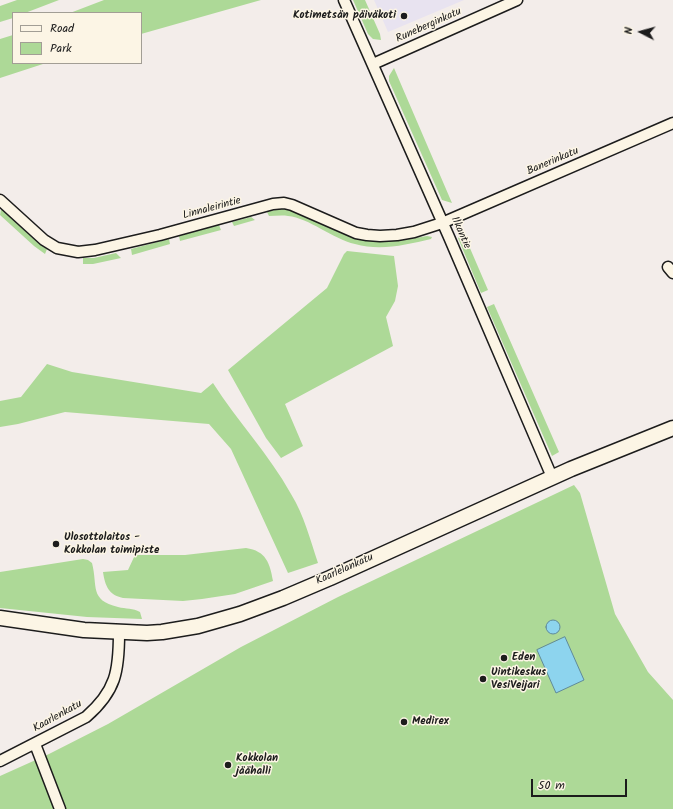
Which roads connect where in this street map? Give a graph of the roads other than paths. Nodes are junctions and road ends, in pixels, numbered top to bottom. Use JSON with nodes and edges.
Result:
{"nodes":[{"id":1,"x":344,"y":0,"type":"edge"},
{"id":2,"x":517,"y":0,"type":"edge"},
{"id":3,"x":373,"y":64,"type":"junction"},
{"id":4,"x":673,"y":123,"type":"edge"},
{"id":5,"x":0,"y":200,"type":"edge"},
{"id":6,"x":442,"y":223,"type":"junction"},
{"id":7,"x":673,"y":428,"type":"edge"},
{"id":8,"x":552,"y":477,"type":"junction"},
{"id":9,"x":0,"y":618,"type":"edge"},
{"id":10,"x":119,"y":632,"type":"junction"},
{"id":11,"x":35,"y":744,"type":"junction"},
{"id":12,"x":0,"y":761,"type":"edge"},
{"id":13,"x":60,"y":809,"type":"edge"}],
"edges":[{"from":1,"to":3,"type":"street","name":"Ilkantie"},
{"from":2,"to":3,"type":"street","name":"Runeberginkatu"},
{"from":3,"to":6,"type":"street","name":"Ilkantie"},
{"from":4,"to":6,"type":"street","name":"Banerinkatu"},
{"from":5,"to":6,"type":"street","name":"Linnaleirintie"},
{"from":6,"to":8,"type":"street","name":"Ilkantie"},
{"from":7,"to":8,"type":"main road","name":"Kaarlelankatu"},
{"from":8,"to":10,"type":"main road","name":"Kaarlelankatu"},
{"from":9,"to":10,"type":"main road","name":"Kaarlelankatu"},
{"from":10,"to":11,"type":"street","name":"Kaarlenkatu"},
{"from":11,"to":12,"type":"street","name":"Kaarlenkatu"},
{"from":11,"to":13,"type":"street"}]}
